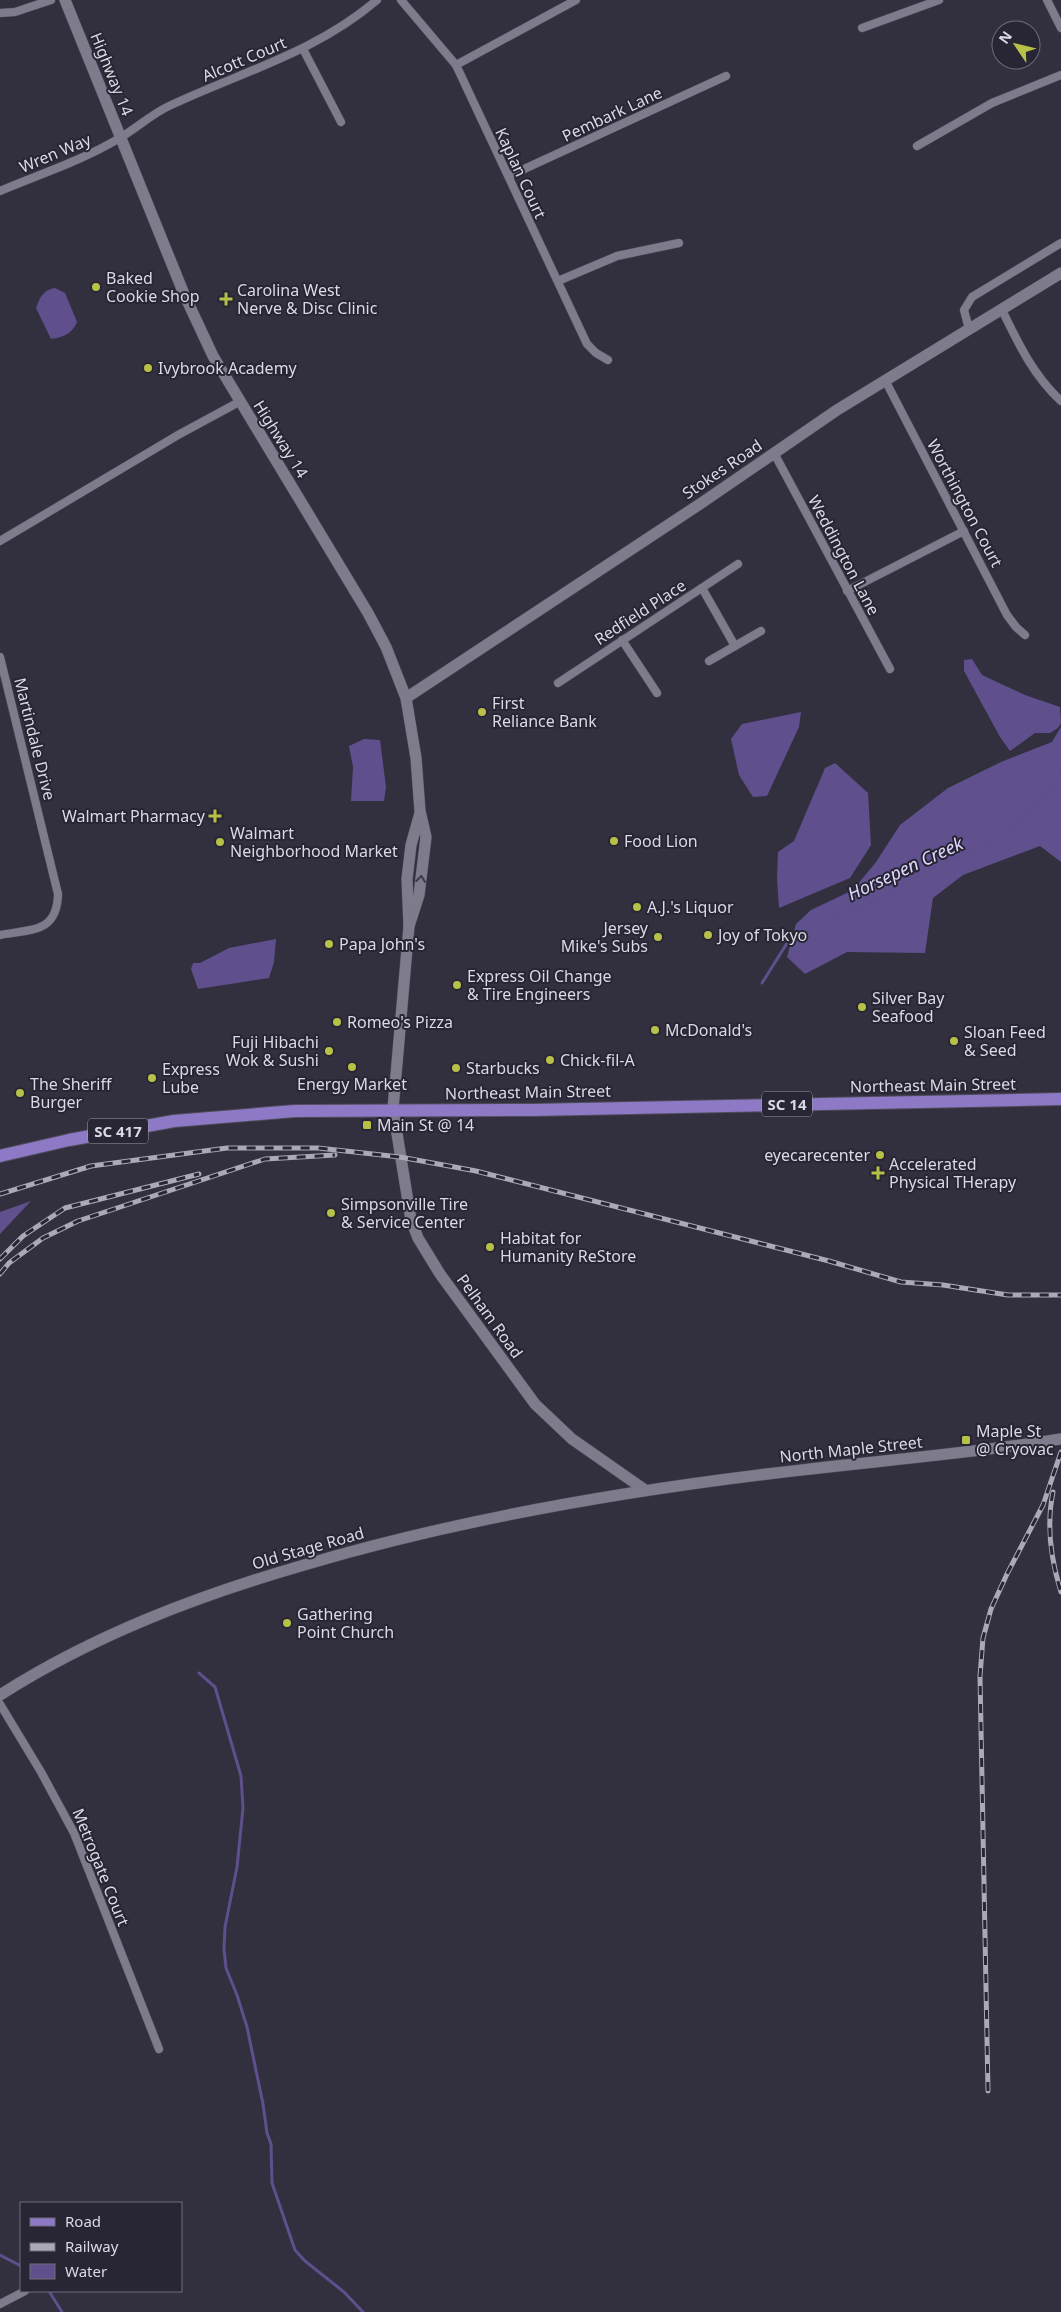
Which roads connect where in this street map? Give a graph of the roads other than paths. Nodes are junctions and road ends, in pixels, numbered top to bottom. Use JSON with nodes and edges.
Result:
{"nodes":[{"id":1,"x":51,"y":0,"type":"edge"},
{"id":2,"x":65,"y":0,"type":"edge"},
{"id":3,"x":377,"y":0,"type":"edge"},
{"id":4,"x":401,"y":0,"type":"edge"},
{"id":5,"x":576,"y":0,"type":"edge"},
{"id":6,"x":939,"y":0,"type":"edge"},
{"id":7,"x":1047,"y":0,"type":"edge"},
{"id":8,"x":0,"y":13,"type":"edge"},
{"id":9,"x":862,"y":28,"type":"dead end"},
{"id":10,"x":1061,"y":28,"type":"edge"},
{"id":11,"x":303,"y":49,"type":"junction"},
{"id":12,"x":456,"y":65,"type":"junction"},
{"id":13,"x":1061,"y":75,"type":"edge"},
{"id":14,"x":726,"y":76,"type":"dead end"},
{"id":15,"x":340,"y":122,"type":"dead end"},
{"id":16,"x":119,"y":139,"type":"junction"},
{"id":17,"x":917,"y":146,"type":"dead end"},
{"id":18,"x":509,"y":176,"type":"junction"},
{"id":19,"x":0,"y":191,"type":"edge"},
{"id":20,"x":679,"y":243,"type":"dead end"},
{"id":21,"x":1061,"y":243,"type":"edge"},
{"id":22,"x":1061,"y":273,"type":"edge"},
{"id":23,"x":558,"y":281,"type":"junction"},
{"id":24,"x":1002,"y":310,"type":"junction"},
{"id":25,"x":969,"y":330,"type":"junction"},
{"id":26,"x":608,"y":360,"type":"dead end"},
{"id":27,"x":885,"y":380,"type":"junction"},
{"id":28,"x":1061,"y":400,"type":"edge"},
{"id":29,"x":239,"y":402,"type":"junction"},
{"id":30,"x":774,"y":453,"type":"junction"},
{"id":31,"x":964,"y":531,"type":"junction"},
{"id":32,"x":0,"y":541,"type":"edge"},
{"id":33,"x":738,"y":564,"type":"dead end"},
{"id":34,"x":702,"y":588,"type":"junction"},
{"id":35,"x":847,"y":591,"type":"junction"},
{"id":36,"x":761,"y":631,"type":"dead end"},
{"id":37,"x":1026,"y":635,"type":"dead end"},
{"id":38,"x":622,"y":640,"type":"junction"},
{"id":39,"x":735,"y":646,"type":"junction"},
{"id":40,"x":0,"y":658,"type":"edge"},
{"id":41,"x":709,"y":661,"type":"dead end"},
{"id":42,"x":890,"y":669,"type":"dead end"},
{"id":43,"x":558,"y":683,"type":"dead end"},
{"id":44,"x":657,"y":693,"type":"dead end"},
{"id":45,"x":406,"y":698,"type":"junction"},
{"id":46,"x":0,"y":935,"type":"edge"},
{"id":47,"x":1061,"y":1098,"type":"edge"},
{"id":48,"x":393,"y":1109,"type":"junction"},
{"id":49,"x":0,"y":1156,"type":"edge"},
{"id":50,"x":1061,"y":1439,"type":"edge"},
{"id":51,"x":645,"y":1490,"type":"junction"},
{"id":52,"x":0,"y":1695,"type":"edge"},
{"id":53,"x":0,"y":1704,"type":"edge"},
{"id":54,"x":159,"y":2049,"type":"dead end"},
{"id":55,"x":23,"y":2292,"type":"edge"},
{"id":56,"x":0,"y":2304,"type":"edge"}],
"edges":[{"from":1,"to":8,"type":"street"},
{"from":2,"to":16,"type":"street","name":"Highway 14"},
{"from":3,"to":11,"type":"street","name":"Alcott Court"},
{"from":4,"to":12,"type":"street","name":"Kaplan Court"},
{"from":5,"to":12,"type":"street"},
{"from":6,"to":9,"type":"street"},
{"from":7,"to":10,"type":"street"},
{"from":11,"to":15,"type":"street"},
{"from":11,"to":16,"type":"street","name":"Alcott Court"},
{"from":12,"to":18,"type":"street","name":"Kaplan Court"},
{"from":13,"to":17,"type":"street"},
{"from":14,"to":18,"type":"street","name":"Pembark Lane"},
{"from":16,"to":19,"type":"street","name":"Wren Way"},
{"from":16,"to":29,"type":"street","name":"Highway 14"},
{"from":18,"to":23,"type":"street","name":"Kaplan Court"},
{"from":20,"to":23,"type":"street"},
{"from":21,"to":25,"type":"street"},
{"from":22,"to":24,"type":"street","name":"Stokes Road"},
{"from":23,"to":26,"type":"street","name":"Kaplan Court"},
{"from":24,"to":25,"type":"street","name":"Stokes Road"},
{"from":24,"to":28,"type":"street"},
{"from":25,"to":27,"type":"street","name":"Stokes Road"},
{"from":27,"to":30,"type":"street","name":"Stokes Road"},
{"from":27,"to":31,"type":"street","name":"Worthington Court"},
{"from":29,"to":32,"type":"street"},
{"from":29,"to":45,"type":"street","name":"Highway 14"},
{"from":30,"to":35,"type":"street","name":"Weddington Lane"},
{"from":30,"to":45,"type":"street","name":"Stokes Road"},
{"from":31,"to":35,"type":"street"},
{"from":31,"to":37,"type":"street","name":"Worthington Court"},
{"from":33,"to":34,"type":"street","name":"Redfield Place"},
{"from":34,"to":38,"type":"street","name":"Redfield Place"},
{"from":34,"to":39,"type":"street"},
{"from":35,"to":42,"type":"street","name":"Weddington Lane"},
{"from":36,"to":39,"type":"street"},
{"from":38,"to":43,"type":"street","name":"Redfield Place"},
{"from":38,"to":44,"type":"street"},
{"from":39,"to":41,"type":"street"},
{"from":40,"to":46,"type":"street","name":"Martindale Drive"},
{"from":45,"to":48,"type":"street","name":"Highway 14"},
{"from":47,"to":48,"type":"main road","name":"Northeast Main Street","number":"SC 14"},
{"from":48,"to":49,"type":"main road","name":"Northeast Main Street","number":"SC 417"},
{"from":48,"to":51,"type":"street","name":"Pelham Road"},
{"from":50,"to":51,"type":"street","name":"North Maple Street"},
{"from":51,"to":52,"type":"street","name":"Old Stage Road"},
{"from":53,"to":54,"type":"street","name":"Metrogate Court"},
{"from":55,"to":56,"type":"street"}]}
